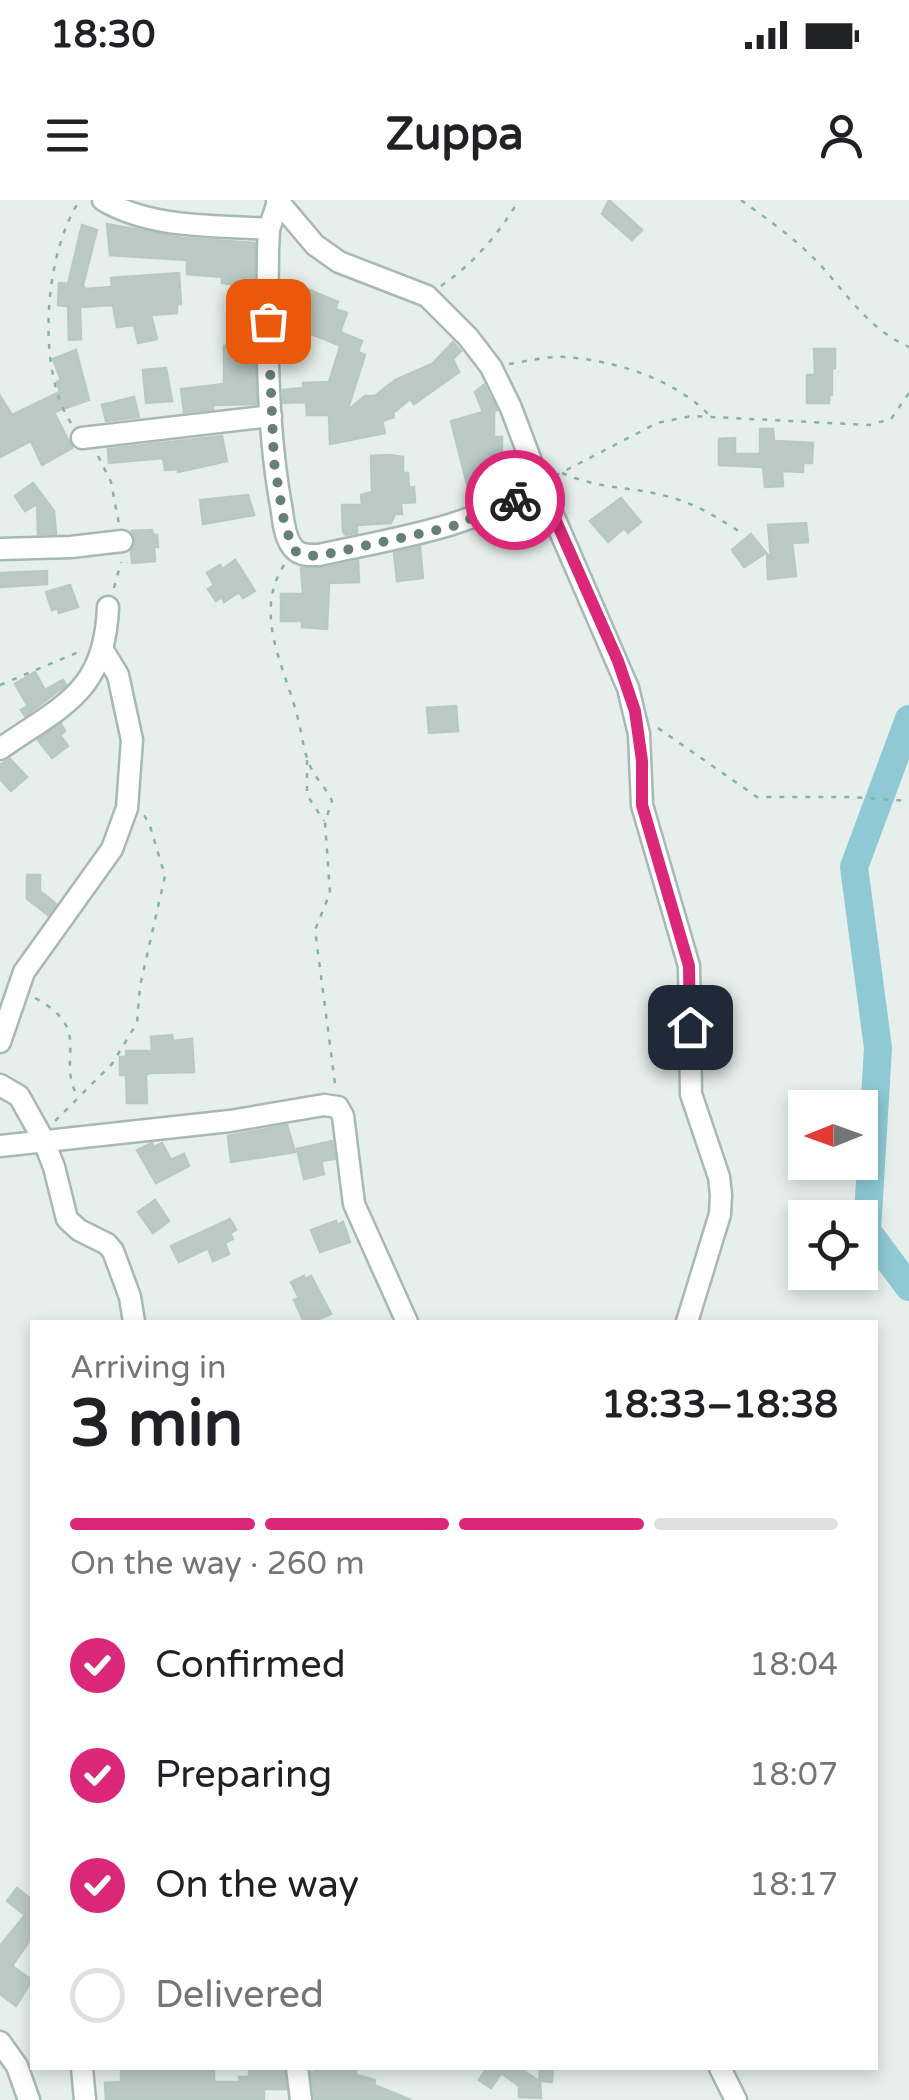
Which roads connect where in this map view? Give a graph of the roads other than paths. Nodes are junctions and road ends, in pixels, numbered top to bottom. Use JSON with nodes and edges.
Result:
{"nodes":[{"id":1,"x":103,"y":200,"type":"edge"},
{"id":2,"x":277,"y":201,"type":"edge"},
{"id":3,"x":269,"y":228,"type":"junction"},
{"id":4,"x":271,"y":416,"type":"junction"},
{"id":5,"x":82,"y":438,"type":"road end"},
{"id":6,"x":540,"y":485,"type":"junction"},
{"id":7,"x":122,"y":541,"type":"road end"},
{"id":8,"x":0,"y":549,"type":"edge"},
{"id":9,"x":108,"y":607,"type":"road end"},
{"id":10,"x":98,"y":647,"type":"junction"},
{"id":11,"x":0,"y":749,"type":"edge"},
{"id":12,"x":0,"y":1042,"type":"edge"},
{"id":13,"x":0,"y":1085,"type":"edge"},
{"id":14,"x":43,"y":1141,"type":"junction"},
{"id":15,"x":0,"y":1146,"type":"edge"},
{"id":16,"x":134,"y":1320,"type":"edge"},
{"id":17,"x":405,"y":1320,"type":"edge"},
{"id":18,"x":688,"y":1320,"type":"edge"},
{"id":19,"x":0,"y":2042,"type":"edge"},
{"id":20,"x":82,"y":2070,"type":"edge"},
{"id":21,"x":297,"y":2070,"type":"edge"},
{"id":22,"x":721,"y":2070,"type":"edge"},
{"id":23,"x":28,"y":2100,"type":"edge"},
{"id":24,"x":86,"y":2100,"type":"edge"},
{"id":25,"x":301,"y":2100,"type":"edge"},
{"id":26,"x":736,"y":2100,"type":"edge"}],
"edges":[{"from":1,"to":3,"type":"street"},
{"from":2,"to":3,"type":"street"},
{"from":2,"to":6,"type":"street"},
{"from":3,"to":4,"type":"street"},
{"from":4,"to":5,"type":"street"},
{"from":4,"to":6,"type":"street"},
{"from":6,"to":18,"type":"street"},
{"from":7,"to":8,"type":"street"},
{"from":9,"to":10,"type":"street"},
{"from":10,"to":11,"type":"street"},
{"from":10,"to":12,"type":"street"},
{"from":13,"to":14,"type":"street"},
{"from":14,"to":15,"type":"street"},
{"from":14,"to":16,"type":"street"},
{"from":14,"to":17,"type":"street"},
{"from":19,"to":23,"type":"street"},
{"from":20,"to":24,"type":"street"},
{"from":21,"to":25,"type":"street"},
{"from":22,"to":26,"type":"street"}]}
